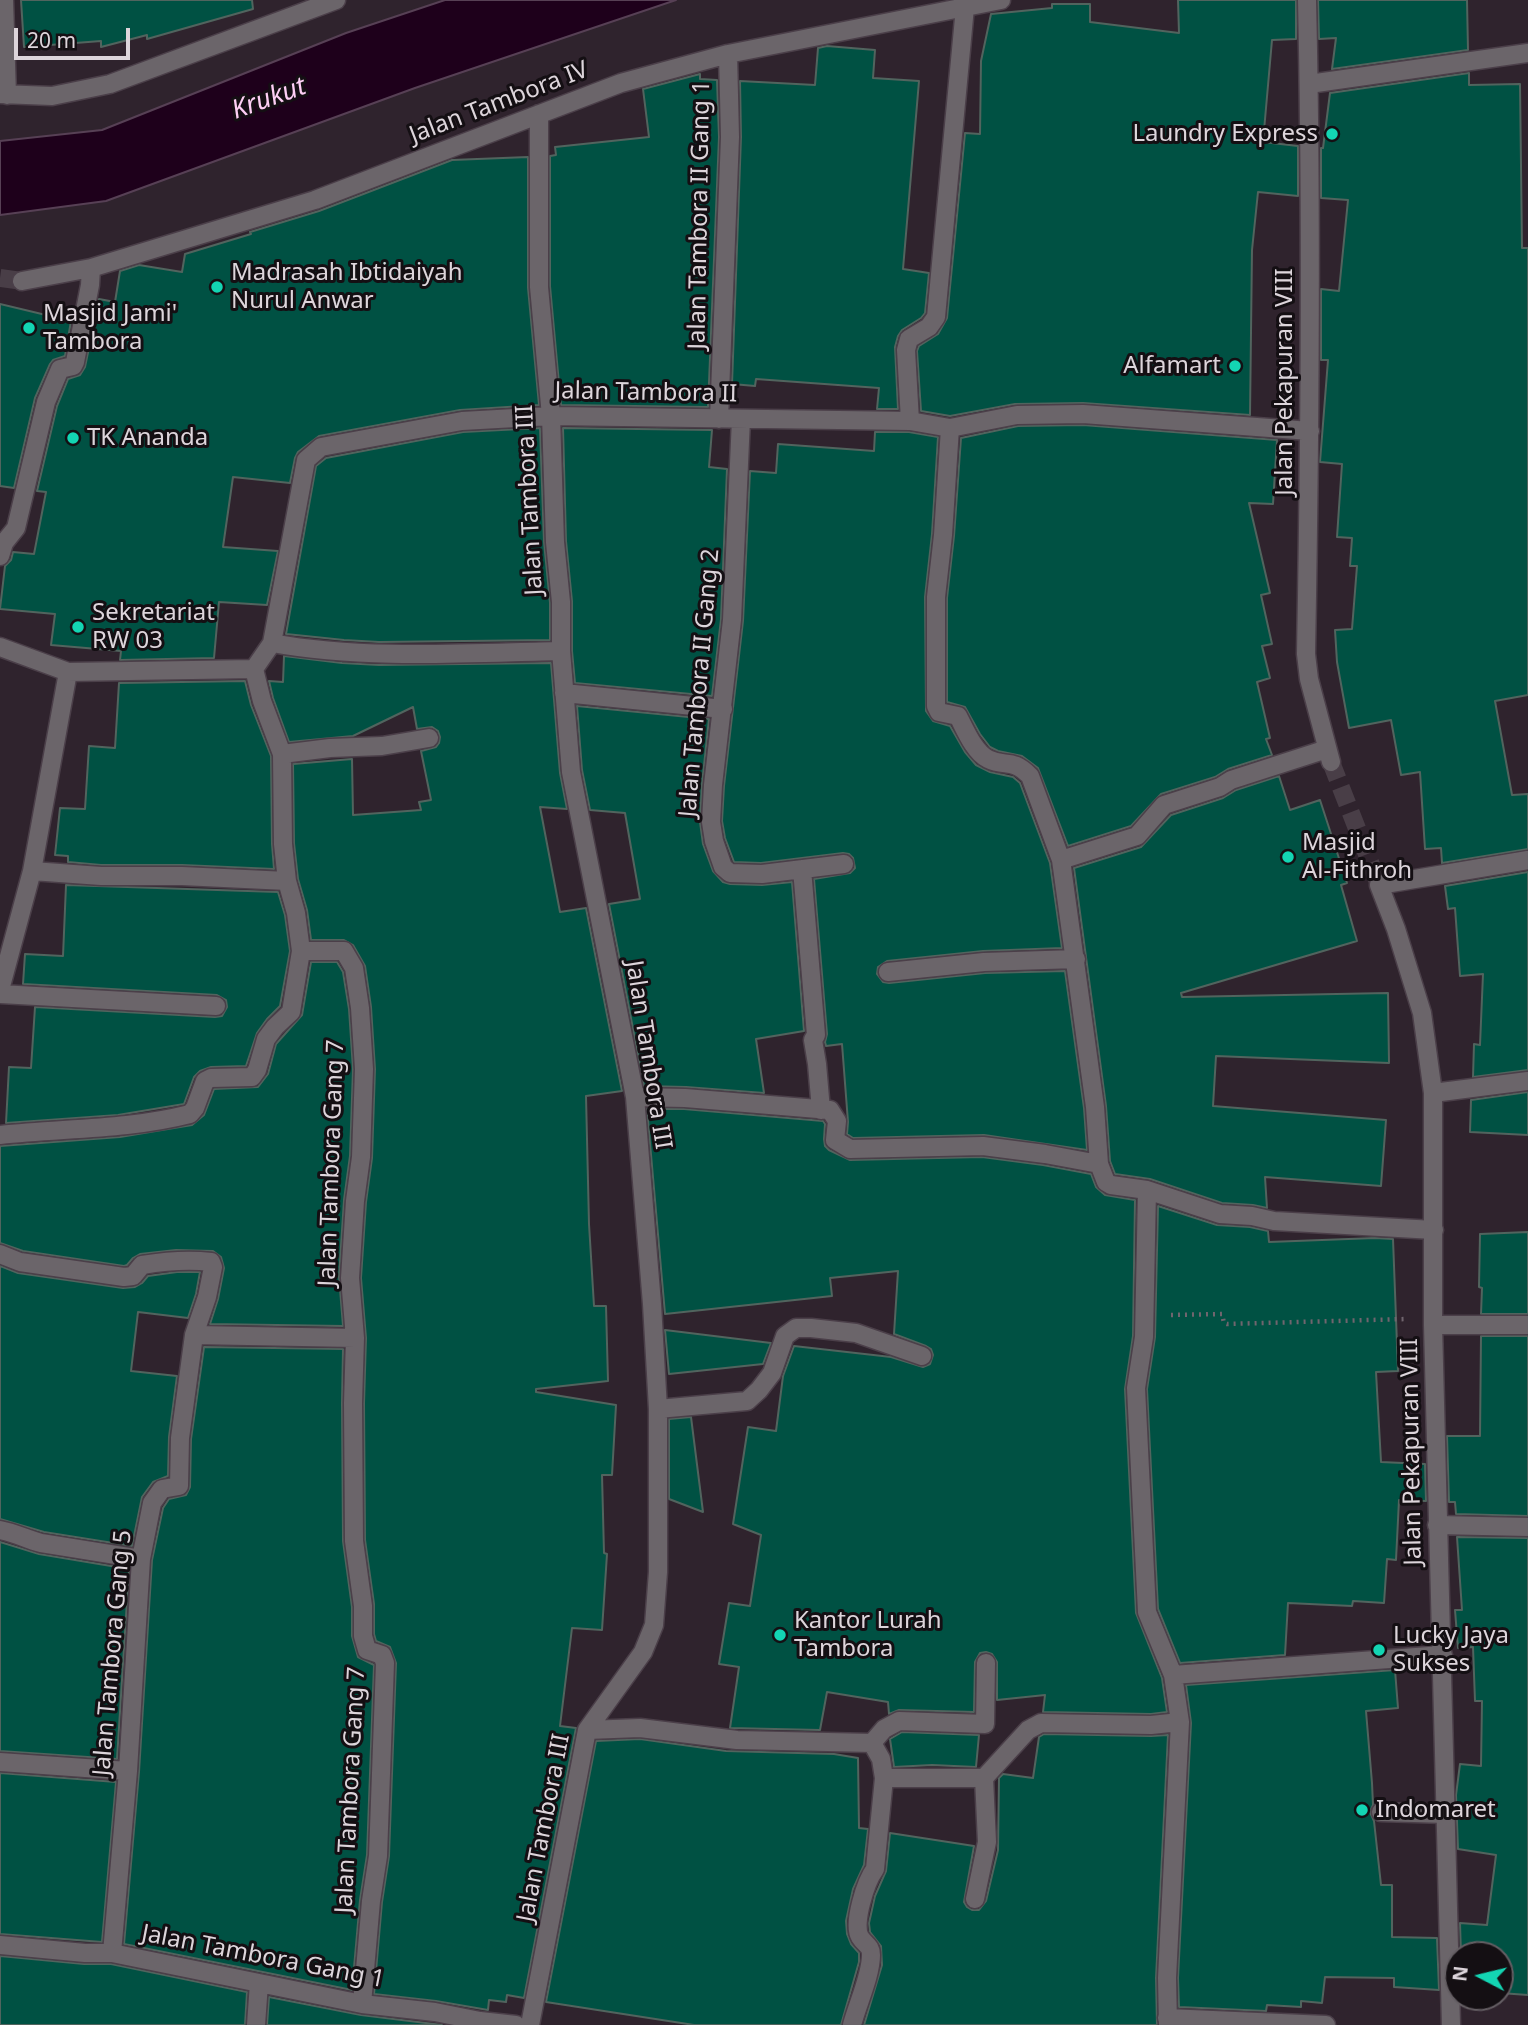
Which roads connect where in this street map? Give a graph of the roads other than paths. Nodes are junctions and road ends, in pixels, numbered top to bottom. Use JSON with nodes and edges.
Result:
{"nodes":[{"id":1,"x":4,"y":0,"type":"edge"},
{"id":2,"x":336,"y":0,"type":"edge"},
{"id":3,"x":1001,"y":0,"type":"edge"},
{"id":4,"x":1307,"y":0,"type":"edge"},
{"id":5,"x":318,"y":3,"type":"edge"},
{"id":6,"x":965,"y":7,"type":"junction"},
{"id":7,"x":1528,"y":53,"type":"edge"},
{"id":8,"x":727,"y":54,"type":"junction"},
{"id":9,"x":1309,"y":84,"type":"junction"},
{"id":10,"x":3,"y":94,"type":"edge"},
{"id":11,"x":539,"y":114,"type":"junction"},
{"id":12,"x":91,"y":268,"type":"junction"},
{"id":13,"x":22,"y":281,"type":"tunnel mouth"},
{"id":14,"x":551,"y":416,"type":"junction"},
{"id":15,"x":719,"y":419,"type":"junction"},
{"id":16,"x":741,"y":419,"type":"junction"},
{"id":17,"x":910,"y":421,"type":"junction"},
{"id":18,"x":950,"y":428,"type":"junction"},
{"id":19,"x":1310,"y":431,"type":"junction"},
{"id":20,"x":0,"y":556,"type":"edge"},
{"id":21,"x":272,"y":643,"type":"junction"},
{"id":22,"x":0,"y":647,"type":"edge"},
{"id":23,"x":561,"y":651,"type":"junction"},
{"id":24,"x":254,"y":669,"type":"junction"},
{"id":25,"x":68,"y":673,"type":"junction"},
{"id":26,"x":564,"y":693,"type":"junction"},
{"id":27,"x":723,"y":709,"type":"junction"},
{"id":28,"x":429,"y":738,"type":"dead end"},
{"id":29,"x":282,"y":754,"type":"junction"},
{"id":30,"x":1061,"y":860,"type":"junction"},
{"id":31,"x":1528,"y":860,"type":"edge"},
{"id":32,"x":845,"y":864,"type":"dead end"},
{"id":33,"x":803,"y":869,"type":"junction"},
{"id":34,"x":32,"y":870,"type":"junction"},
{"id":35,"x":287,"y":881,"type":"junction"},
{"id":36,"x":301,"y":951,"type":"junction"},
{"id":37,"x":1076,"y":959,"type":"junction"},
{"id":38,"x":887,"y":972,"type":"dead end"},
{"id":39,"x":0,"y":992,"type":"edge"},
{"id":40,"x":216,"y":1006,"type":"dead end"},
{"id":41,"x":1528,"y":1081,"type":"edge"},
{"id":42,"x":1433,"y":1093,"type":"junction"},
{"id":43,"x":635,"y":1097,"type":"junction"},
{"id":44,"x":821,"y":1110,"type":"junction"},
{"id":45,"x":0,"y":1135,"type":"edge"},
{"id":46,"x":1099,"y":1164,"type":"junction"},
{"id":47,"x":1147,"y":1190,"type":"junction"},
{"id":48,"x":1434,"y":1230,"type":"junction"},
{"id":49,"x":0,"y":1254,"type":"edge"},
{"id":50,"x":1433,"y":1325,"type":"junction"},
{"id":51,"x":1528,"y":1325,"type":"edge"},
{"id":52,"x":194,"y":1335,"type":"junction"},
{"id":53,"x":355,"y":1338,"type":"junction"},
{"id":54,"x":922,"y":1356,"type":"dead end"},
{"id":55,"x":658,"y":1409,"type":"junction"},
{"id":56,"x":1437,"y":1525,"type":"junction"},
{"id":57,"x":1528,"y":1527,"type":"edge"},
{"id":58,"x":0,"y":1530,"type":"edge"},
{"id":59,"x":141,"y":1559,"type":"junction"},
{"id":60,"x":1443,"y":1656,"type":"junction"},
{"id":61,"x":986,"y":1664,"type":"dead end"},
{"id":62,"x":1173,"y":1675,"type":"junction"},
{"id":63,"x":1180,"y":1722,"type":"junction"},
{"id":64,"x":587,"y":1730,"type":"junction"},
{"id":65,"x":872,"y":1743,"type":"junction"},
{"id":66,"x":0,"y":1762,"type":"edge"},
{"id":67,"x":128,"y":1771,"type":"junction"},
{"id":68,"x":884,"y":1778,"type":"junction"},
{"id":69,"x":984,"y":1778,"type":"junction"},
{"id":70,"x":1381,"y":1812,"type":"dead end"},
{"id":71,"x":1446,"y":1814,"type":"junction"},
{"id":72,"x":975,"y":1899,"type":"dead end"},
{"id":73,"x":0,"y":1945,"type":"edge"},
{"id":74,"x":113,"y":1953,"type":"junction"},
{"id":75,"x":259,"y":1983,"type":"junction"},
{"id":76,"x":362,"y":2004,"type":"junction"},
{"id":77,"x":1168,"y":2022,"type":"edge"},
{"id":78,"x":256,"y":2025,"type":"edge"},
{"id":79,"x":516,"y":2025,"type":"edge"},
{"id":80,"x":530,"y":2025,"type":"edge"},
{"id":81,"x":852,"y":2025,"type":"edge"},
{"id":82,"x":1326,"y":2025,"type":"edge"},
{"id":83,"x":1451,"y":2025,"type":"edge"}],
"edges":[{"from":1,"to":10,"type":"street"},
{"from":2,"to":5,"type":"street"},
{"from":3,"to":6,"type":"street","name":"Jalan Tambora IV"},
{"from":4,"to":9,"type":"street","name":"Jalan Pekapuran VIII"},
{"from":5,"to":10,"type":"street"},
{"from":6,"to":8,"type":"street","name":"Jalan Tambora IV"},
{"from":6,"to":17,"type":"street"},
{"from":7,"to":9,"type":"street"},
{"from":8,"to":11,"type":"street","name":"Jalan Tambora IV"},
{"from":8,"to":15,"type":"street","name":"Jalan Tambora II Gang 1"},
{"from":9,"to":19,"type":"street","name":"Jalan Pekapuran VIII"},
{"from":11,"to":12,"type":"street","name":"Jalan Tambora IV"},
{"from":11,"to":14,"type":"street","name":"Jalan Tambora III"},
{"from":12,"to":13,"type":"street","name":"Jalan Tambora IV"},
{"from":12,"to":20,"type":"street"},
{"from":14,"to":15,"type":"street","name":"Jalan Tambora II"},
{"from":14,"to":21,"type":"street","name":"Jalan Tambora II"},
{"from":14,"to":23,"type":"street","name":"Jalan Tambora III"},
{"from":15,"to":16,"type":"street","name":"Jalan Tambora II"},
{"from":16,"to":17,"type":"street","name":"Jalan Tambora II"},
{"from":16,"to":27,"type":"street","name":"Jalan Tambora II Gang 2"},
{"from":17,"to":18,"type":"street","name":"Jalan Tambora II"},
{"from":18,"to":19,"type":"street","name":"Jalan Tambora II"},
{"from":18,"to":30,"type":"street"},
{"from":19,"to":30,"type":"street","name":"Jalan Pekapuran VIII"},
{"from":21,"to":23,"type":"street"},
{"from":21,"to":24,"type":"street","name":"Jalan Tambora II"},
{"from":22,"to":25,"type":"street"},
{"from":23,"to":26,"type":"street","name":"Jalan Tambora III"},
{"from":24,"to":25,"type":"street"},
{"from":24,"to":29,"type":"street"},
{"from":25,"to":34,"type":"street"},
{"from":26,"to":27,"type":"street"},
{"from":26,"to":43,"type":"street","name":"Jalan Tambora III"},
{"from":27,"to":33,"type":"street","name":"Jalan Tambora II Gang 2"},
{"from":28,"to":29,"type":"street"},
{"from":29,"to":35,"type":"street"},
{"from":30,"to":37,"type":"street"},
{"from":31,"to":42,"type":"street","name":"Jalan Pekapuran VIII"},
{"from":32,"to":33,"type":"street","name":"Jalan Tambora II Gang 2"},
{"from":33,"to":44,"type":"street"},
{"from":34,"to":35,"type":"street"},
{"from":34,"to":39,"type":"street"},
{"from":35,"to":36,"type":"street"},
{"from":36,"to":45,"type":"street"},
{"from":36,"to":53,"type":"street","name":"Jalan Tambora Gang 7"},
{"from":37,"to":38,"type":"street"},
{"from":37,"to":46,"type":"street"},
{"from":39,"to":40,"type":"street"},
{"from":41,"to":42,"type":"street"},
{"from":42,"to":48,"type":"street","name":"Jalan Pekapuran VIII"},
{"from":43,"to":44,"type":"street"},
{"from":43,"to":55,"type":"street","name":"Jalan Tambora III"},
{"from":44,"to":46,"type":"street"},
{"from":46,"to":47,"type":"street"},
{"from":47,"to":48,"type":"street"},
{"from":47,"to":62,"type":"street"},
{"from":48,"to":50,"type":"street","name":"Jalan Pekapuran VIII"},
{"from":49,"to":52,"type":"street"},
{"from":50,"to":51,"type":"street"},
{"from":50,"to":56,"type":"street","name":"Jalan Pekapuran VIII"},
{"from":52,"to":53,"type":"street"},
{"from":52,"to":59,"type":"street","name":"Jalan Tambora Gang 5"},
{"from":53,"to":76,"type":"street","name":"Jalan Tambora Gang 7"},
{"from":54,"to":55,"type":"street"},
{"from":55,"to":64,"type":"street","name":"Jalan Tambora III"},
{"from":56,"to":57,"type":"street"},
{"from":56,"to":60,"type":"street","name":"Jalan Pekapuran VIII"},
{"from":58,"to":59,"type":"street"},
{"from":59,"to":67,"type":"street","name":"Jalan Tambora Gang 5"},
{"from":60,"to":62,"type":"street"},
{"from":60,"to":71,"type":"street","name":"Jalan Pekapuran VIII"},
{"from":61,"to":65,"type":"street"},
{"from":62,"to":63,"type":"street"},
{"from":63,"to":69,"type":"street"},
{"from":63,"to":77,"type":"street"},
{"from":64,"to":65,"type":"street"},
{"from":64,"to":80,"type":"street","name":"Jalan Tambora III"},
{"from":65,"to":68,"type":"street"},
{"from":66,"to":67,"type":"street"},
{"from":67,"to":74,"type":"street","name":"Jalan Tambora Gang 5"},
{"from":68,"to":69,"type":"street"},
{"from":68,"to":81,"type":"street"},
{"from":69,"to":72,"type":"street"},
{"from":70,"to":71,"type":"street"},
{"from":71,"to":83,"type":"street","name":"Jalan Pekapuran VIII"},
{"from":73,"to":74,"type":"street","name":"Jalan Tambora Gang 1"},
{"from":74,"to":75,"type":"street","name":"Jalan Tambora Gang 1"},
{"from":75,"to":76,"type":"street","name":"Jalan Tambora Gang 1"},
{"from":75,"to":78,"type":"street"},
{"from":76,"to":79,"type":"street","name":"Jalan Tambora Gang 1"},
{"from":77,"to":82,"type":"street"}]}
